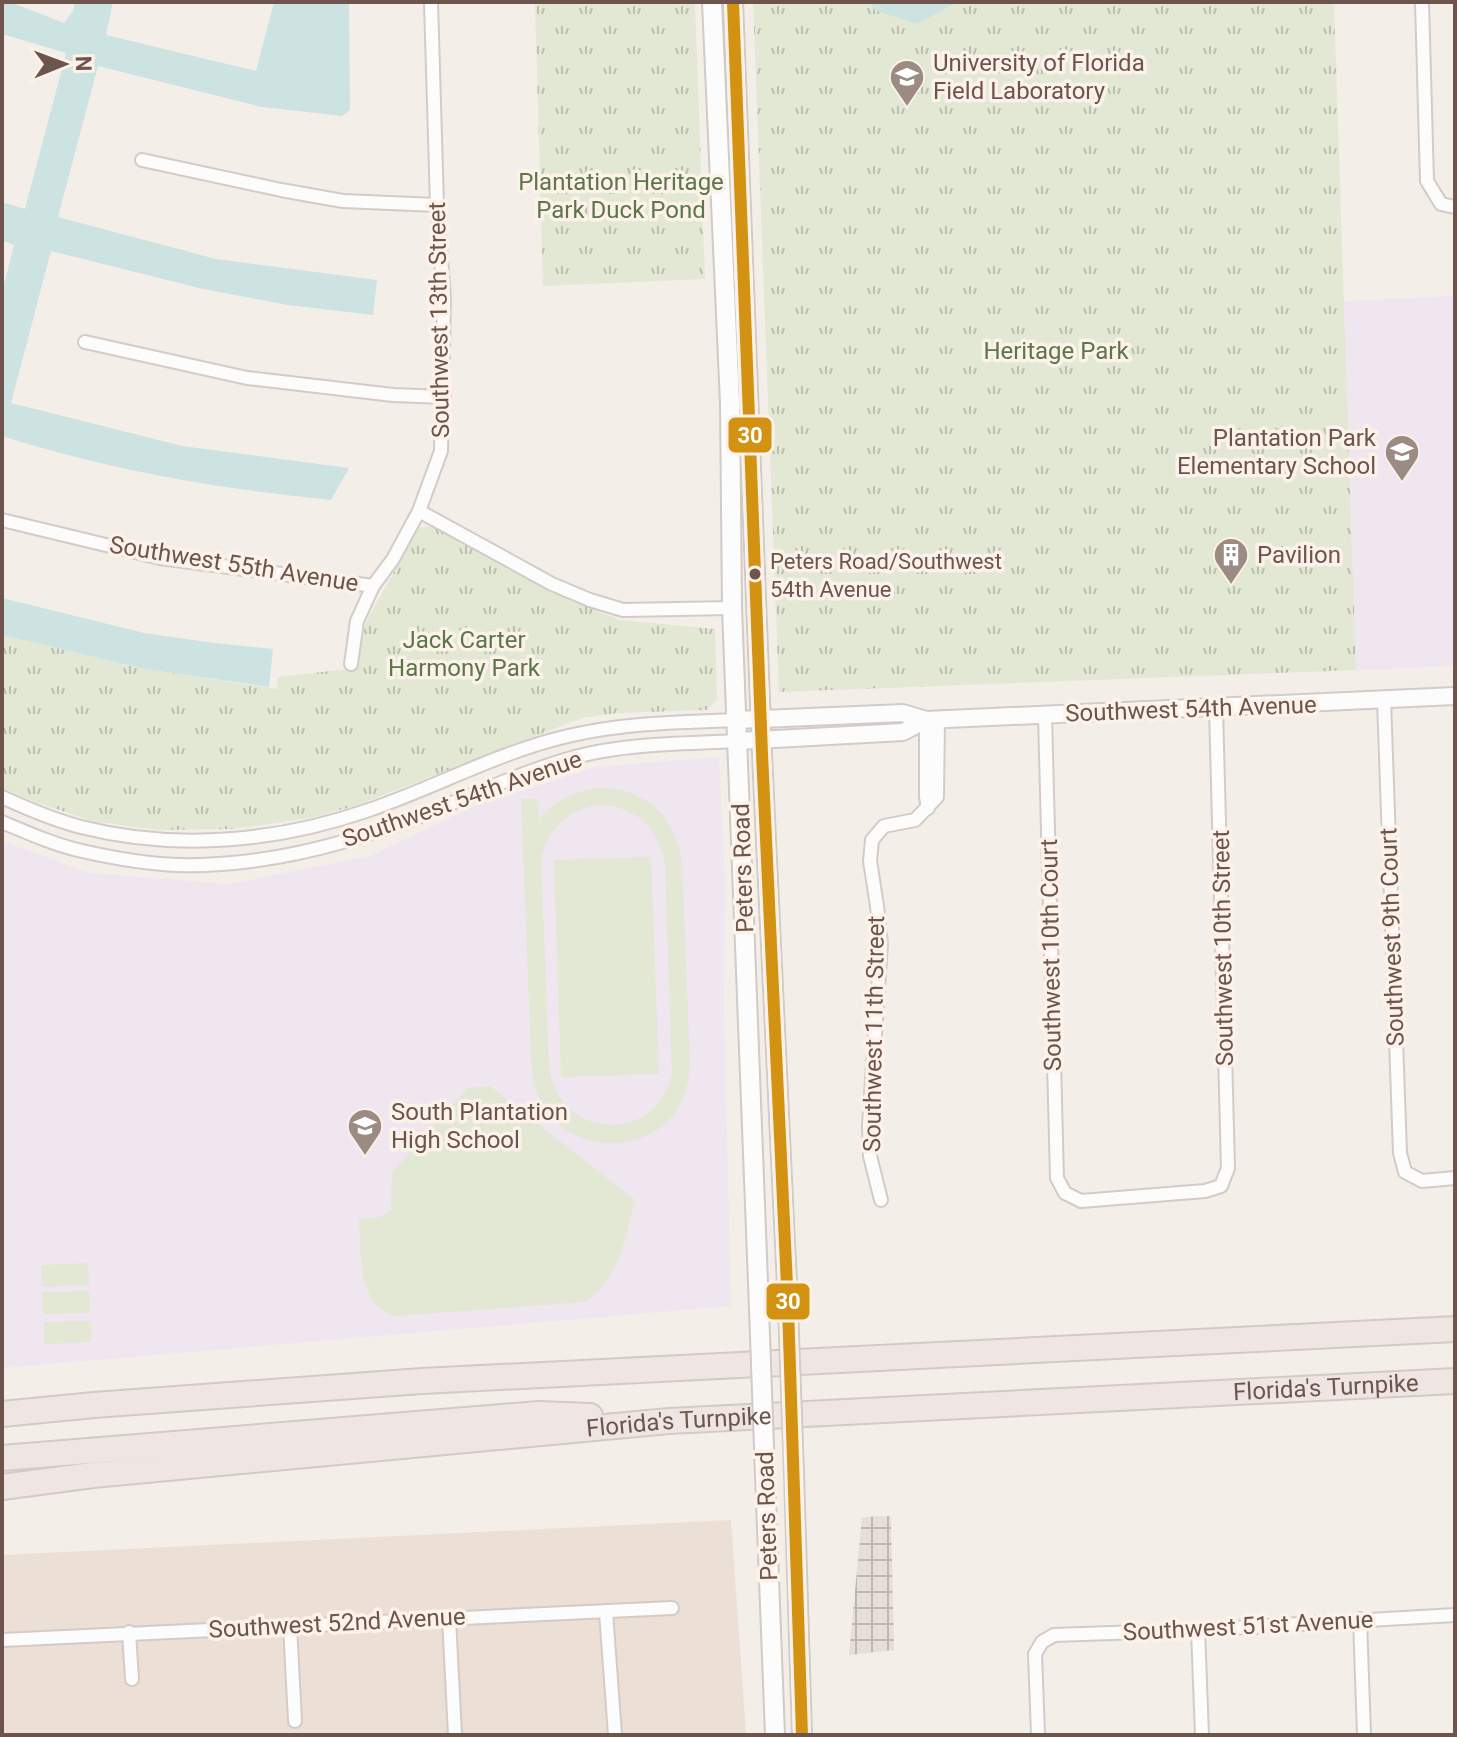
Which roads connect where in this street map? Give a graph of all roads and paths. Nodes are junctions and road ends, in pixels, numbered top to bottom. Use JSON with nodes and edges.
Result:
{"nodes":[{"id":1,"x":431,"y":2,"type":"edge"},
{"id":2,"x":712,"y":2,"type":"edge"},
{"id":3,"x":733,"y":2,"type":"edge"},
{"id":4,"x":1422,"y":2,"type":"edge"},
{"id":5,"x":142,"y":160,"type":"dead end"},
{"id":6,"x":437,"y":205,"type":"junction"},
{"id":7,"x":1455,"y":207,"type":"edge"},
{"id":8,"x":85,"y":342,"type":"dead end"},
{"id":9,"x":444,"y":397,"type":"junction"},
{"id":10,"x":419,"y":511,"type":"junction"},
{"id":11,"x":2,"y":520,"type":"edge"},
{"id":12,"x":373,"y":586,"type":"junction"},
{"id":13,"x":732,"y":608,"type":"junction"},
{"id":14,"x":351,"y":664,"type":"dead end"},
{"id":15,"x":1455,"y":696,"type":"edge"},
{"id":16,"x":1384,"y":700,"type":"junction"},
{"id":17,"x":1216,"y":707,"type":"junction"},
{"id":18,"x":1045,"y":715,"type":"junction"},
{"id":19,"x":761,"y":719,"type":"junction"},
{"id":20,"x":737,"y":720,"type":"junction"},
{"id":21,"x":932,"y":720,"type":"junction"},
{"id":22,"x":762,"y":740,"type":"junction"},
{"id":23,"x":738,"y":741,"type":"junction"},
{"id":24,"x":2,"y":797,"type":"edge"},
{"id":25,"x":2,"y":822,"type":"edge"},
{"id":26,"x":1455,"y":1178,"type":"edge"},
{"id":27,"x":1065,"y":1193,"type":"joint"},
{"id":28,"x":881,"y":1200,"type":"dead end"},
{"id":29,"x":1455,"y":1329,"type":"edge"},
{"id":30,"x":1455,"y":1381,"type":"edge"},
{"id":31,"x":2,"y":1414,"type":"edge"},
{"id":32,"x":669,"y":1421,"type":"junction"},
{"id":33,"x":2,"y":1458,"type":"edge"},
{"id":34,"x":2,"y":1487,"type":"edge"},
{"id":35,"x":672,"y":1608,"type":"dead end"},
{"id":36,"x":606,"y":1612,"type":"junction"},
{"id":37,"x":1455,"y":1615,"type":"edge"},
{"id":38,"x":449,"y":1618,"type":"junction"},
{"id":39,"x":1360,"y":1619,"type":"junction"},
{"id":40,"x":290,"y":1626,"type":"junction"},
{"id":41,"x":1198,"y":1630,"type":"junction"},
{"id":42,"x":129,"y":1632,"type":"junction"},
{"id":43,"x":2,"y":1640,"type":"edge"},
{"id":44,"x":132,"y":1679,"type":"dead end"},
{"id":45,"x":295,"y":1721,"type":"dead end"},
{"id":46,"x":455,"y":1735,"type":"edge"},
{"id":47,"x":615,"y":1735,"type":"edge"},
{"id":48,"x":775,"y":1735,"type":"edge"},
{"id":49,"x":802,"y":1735,"type":"edge"},
{"id":50,"x":1038,"y":1735,"type":"edge"},
{"id":51,"x":1202,"y":1735,"type":"edge"},
{"id":52,"x":1364,"y":1735,"type":"edge"}],
"edges":[{"from":1,"to":6,"type":"street","name":"Southwest 13th Street"},
{"from":2,"to":13,"type":"main road","name":"Peters Road"},
{"from":3,"to":19,"type":"main road","name":"Peters Road"},
{"from":4,"to":7,"type":"street"},
{"from":5,"to":6,"type":"street"},
{"from":6,"to":9,"type":"street","name":"Southwest 13th Street"},
{"from":8,"to":9,"type":"street"},
{"from":9,"to":10,"type":"street","name":"Southwest 13th Street"},
{"from":10,"to":12,"type":"street","name":"Southwest 13th Street"},
{"from":10,"to":13,"type":"street"},
{"from":11,"to":12,"type":"street","name":"Southwest 55th Avenue"},
{"from":12,"to":14,"type":"street","name":"Southwest 13th Street"},
{"from":13,"to":20,"type":"main road","name":"Peters Road"},
{"from":15,"to":16,"type":"street","name":"Southwest 54th Avenue"},
{"from":16,"to":17,"type":"street","name":"Southwest 54th Avenue"},
{"from":16,"to":26,"type":"street","name":"Southwest 9th Court"},
{"from":17,"to":18,"type":"street","name":"Southwest 54th Avenue"},
{"from":17,"to":27,"type":"street","name":"Southwest 10th Street"},
{"from":18,"to":21,"type":"street","name":"Southwest 54th Avenue"},
{"from":18,"to":27,"type":"street","name":"Southwest 10th Court"},
{"from":19,"to":20,"type":"street","name":"Southwest 54th Avenue"},
{"from":19,"to":21,"type":"street","name":"Southwest 54th Avenue"},
{"from":19,"to":22,"type":"main road","name":"Peters Road"},
{"from":20,"to":23,"type":"main road","name":"Peters Road"},
{"from":20,"to":24,"type":"street","name":"Southwest 54th Avenue"},
{"from":21,"to":22,"type":"street","name":"Southwest 54th Avenue"},
{"from":21,"to":28,"type":"street","name":"Southwest 11th Street"},
{"from":22,"to":23,"type":"street","name":"Southwest 54th Avenue"},
{"from":22,"to":49,"type":"main road","name":"Peters Road","bridge":true},
{"from":23,"to":25,"type":"street","name":"Southwest 54th Avenue"},
{"from":23,"to":48,"type":"main road","name":"Peters Road","bridge":true},
{"from":29,"to":31,"type":"highway"},
{"from":30,"to":32,"type":"highway","name":"Florida's Turnpike"},
{"from":32,"to":33,"type":"highway"},
{"from":32,"to":34,"type":"highway","name":"Florida's Turnpike"},
{"from":35,"to":36,"type":"street","name":"Southwest 52nd Avenue"},
{"from":36,"to":38,"type":"street","name":"Southwest 52nd Avenue"},
{"from":36,"to":47,"type":"street"},
{"from":37,"to":39,"type":"street","name":"Southwest 51st Avenue"},
{"from":38,"to":40,"type":"street","name":"Southwest 52nd Avenue"},
{"from":38,"to":46,"type":"street"},
{"from":39,"to":41,"type":"street","name":"Southwest 51st Avenue"},
{"from":39,"to":52,"type":"street"},
{"from":40,"to":42,"type":"street","name":"Southwest 52nd Avenue"},
{"from":40,"to":45,"type":"street"},
{"from":41,"to":50,"type":"street","name":"Southwest 51st Avenue"},
{"from":41,"to":51,"type":"street"},
{"from":42,"to":43,"type":"street","name":"Southwest 52nd Avenue"},
{"from":42,"to":44,"type":"street"}]}
